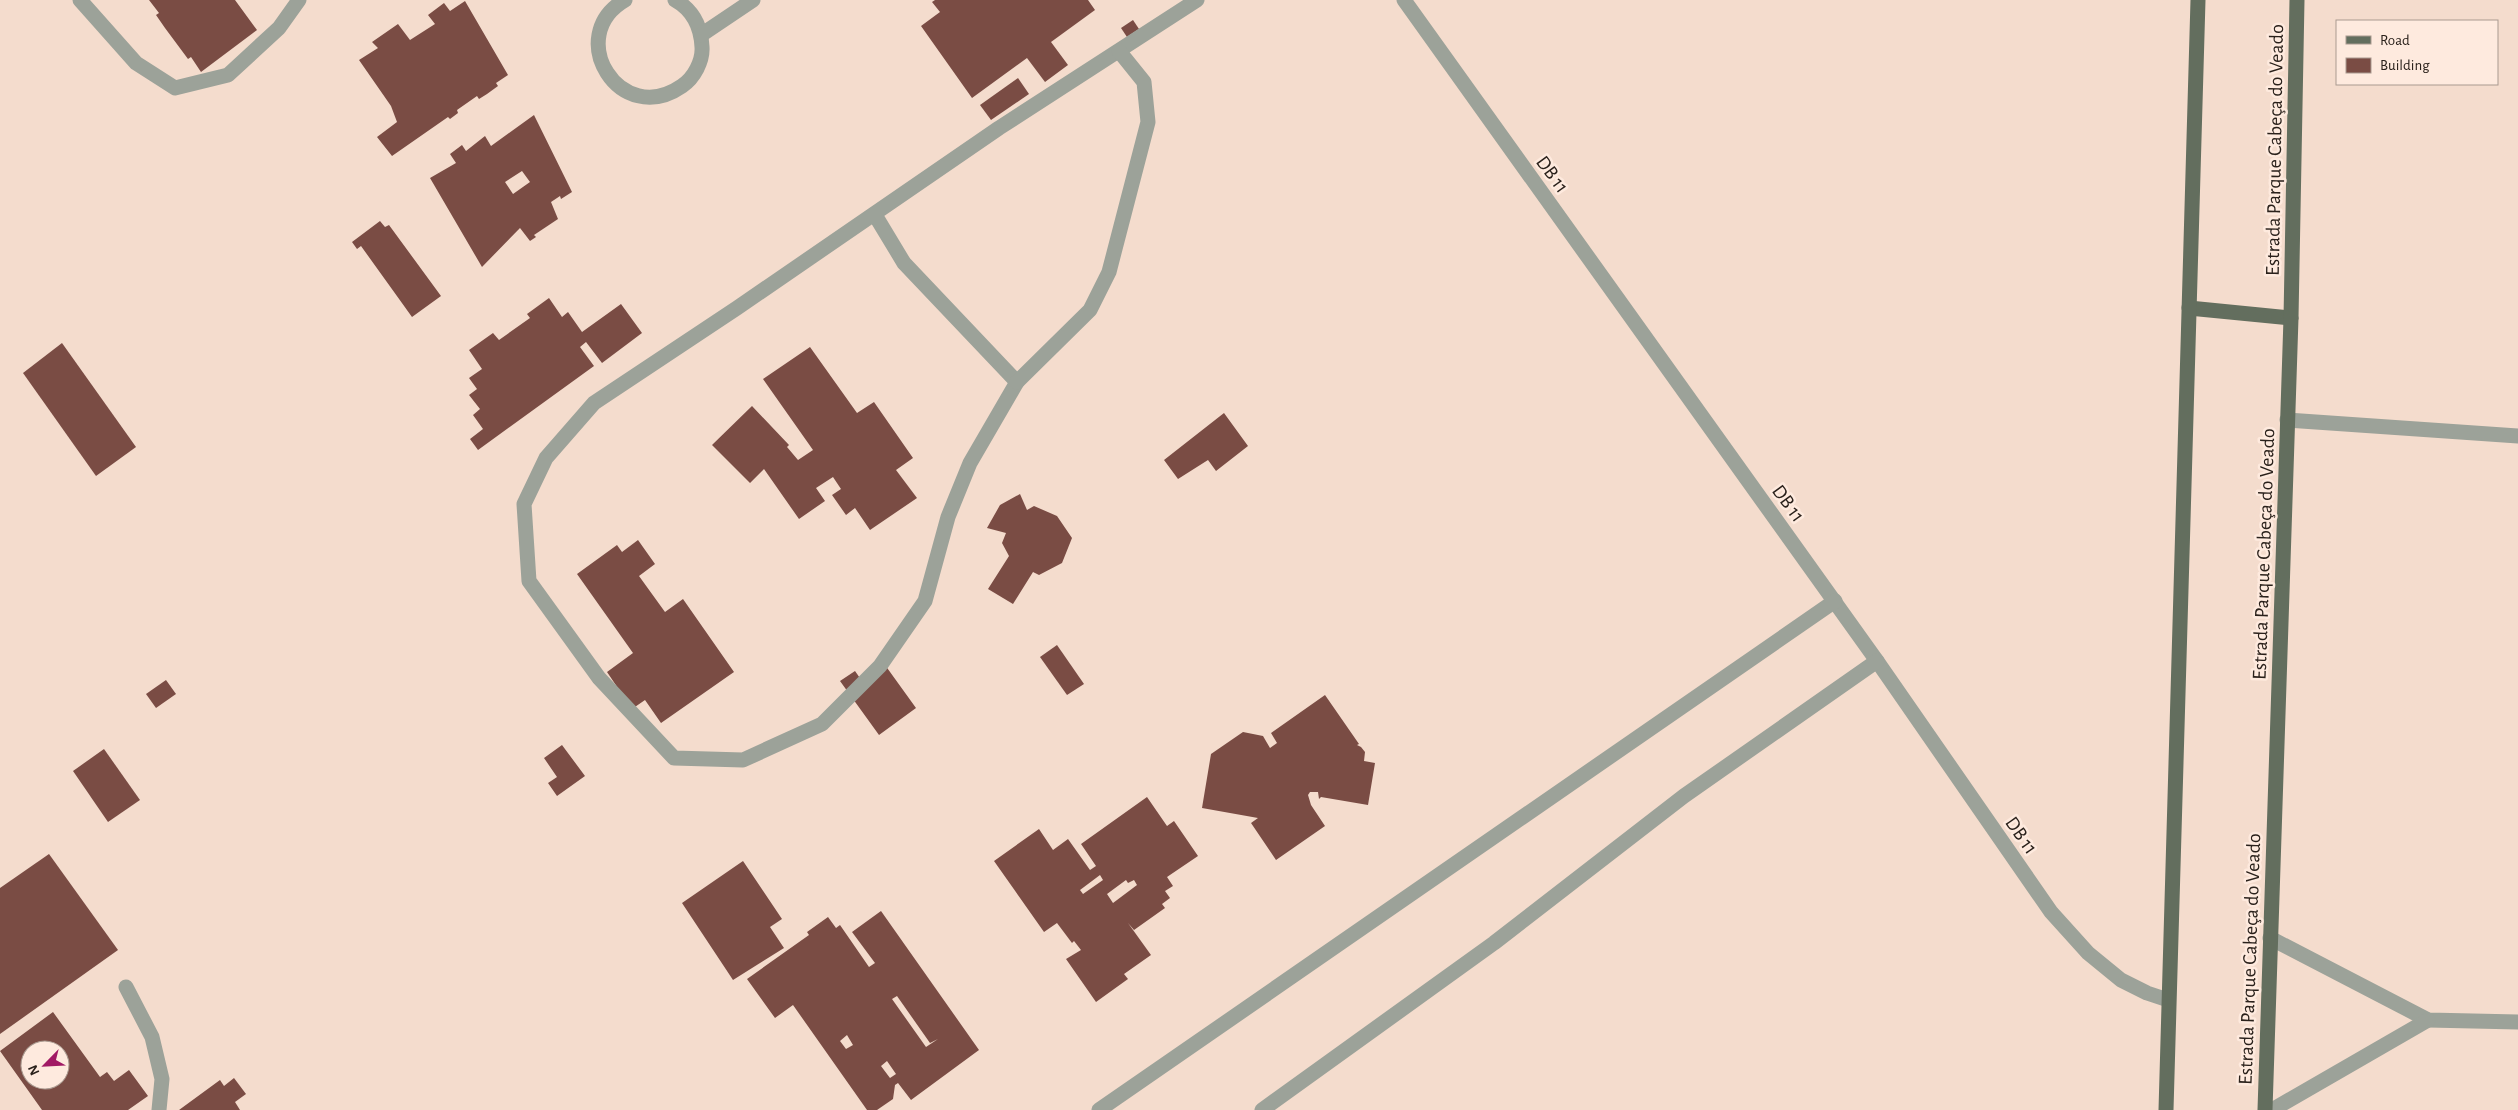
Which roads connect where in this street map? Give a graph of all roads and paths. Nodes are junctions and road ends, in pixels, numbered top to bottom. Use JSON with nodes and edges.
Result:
{"nodes":[{"id":1,"x":80,"y":0,"type":"edge"},
{"id":2,"x":299,"y":0,"type":"edge"},
{"id":3,"x":625,"y":0,"type":"edge"},
{"id":4,"x":675,"y":0,"type":"edge"},
{"id":5,"x":753,"y":0,"type":"edge"},
{"id":6,"x":1197,"y":0,"type":"edge"},
{"id":7,"x":1404,"y":0,"type":"edge"},
{"id":8,"x":2198,"y":0,"type":"edge"},
{"id":9,"x":2297,"y":0,"type":"edge"},
{"id":10,"x":701,"y":35,"type":"junction"},
{"id":11,"x":1119,"y":51,"type":"junction"},
{"id":12,"x":875,"y":215,"type":"junction"},
{"id":13,"x":2189,"y":308,"type":"junction"},
{"id":14,"x":2291,"y":318,"type":"junction"},
{"id":15,"x":1017,"y":382,"type":"junction"},
{"id":16,"x":2288,"y":420,"type":"junction"},
{"id":17,"x":2518,"y":436,"type":"edge"},
{"id":18,"x":1835,"y":601,"type":"junction"},
{"id":19,"x":1877,"y":661,"type":"junction"},
{"id":20,"x":2270,"y":938,"type":"junction"},
{"id":21,"x":126,"y":987,"type":"dead end"},
{"id":22,"x":2168,"y":1000,"type":"junction"},
{"id":23,"x":2428,"y":1020,"type":"junction"},
{"id":24,"x":2518,"y":1022,"type":"edge"},
{"id":25,"x":159,"y":1110,"type":"edge"},
{"id":26,"x":1099,"y":1110,"type":"edge"},
{"id":27,"x":1262,"y":1110,"type":"edge"},
{"id":28,"x":2166,"y":1110,"type":"edge"},
{"id":29,"x":2264,"y":1110,"type":"edge"},
{"id":30,"x":2272,"y":1110,"type":"edge"}],
"edges":[{"from":1,"to":2,"type":"street"},
{"from":3,"to":10,"type":"street"},
{"from":4,"to":10,"type":"street"},
{"from":5,"to":10,"type":"street"},
{"from":6,"to":11,"type":"street"},
{"from":7,"to":18,"type":"street","name":"DB 11"},
{"from":8,"to":13,"type":"main road"},
{"from":9,"to":14,"type":"main road","name":"Estrada Parque Cabeça do Veado"},
{"from":11,"to":12,"type":"street"},
{"from":11,"to":15,"type":"street"},
{"from":12,"to":15,"type":"street"},
{"from":12,"to":15,"type":"street"},
{"from":13,"to":14,"type":"main road"},
{"from":13,"to":22,"type":"main road"},
{"from":14,"to":16,"type":"main road","name":"Estrada Parque Cabeça do Veado"},
{"from":16,"to":17,"type":"street"},
{"from":16,"to":20,"type":"main road","name":"Estrada Parque Cabeça do Veado"},
{"from":18,"to":19,"type":"street","name":"DB 11"},
{"from":18,"to":26,"type":"street"},
{"from":19,"to":22,"type":"street","name":"DB 11"},
{"from":19,"to":27,"type":"street"},
{"from":20,"to":23,"type":"street"},
{"from":20,"to":29,"type":"main road","name":"Estrada Parque Cabeça do Veado"},
{"from":21,"to":25,"type":"street"},
{"from":22,"to":28,"type":"main road"},
{"from":23,"to":24,"type":"street"},
{"from":23,"to":30,"type":"street"}]}
